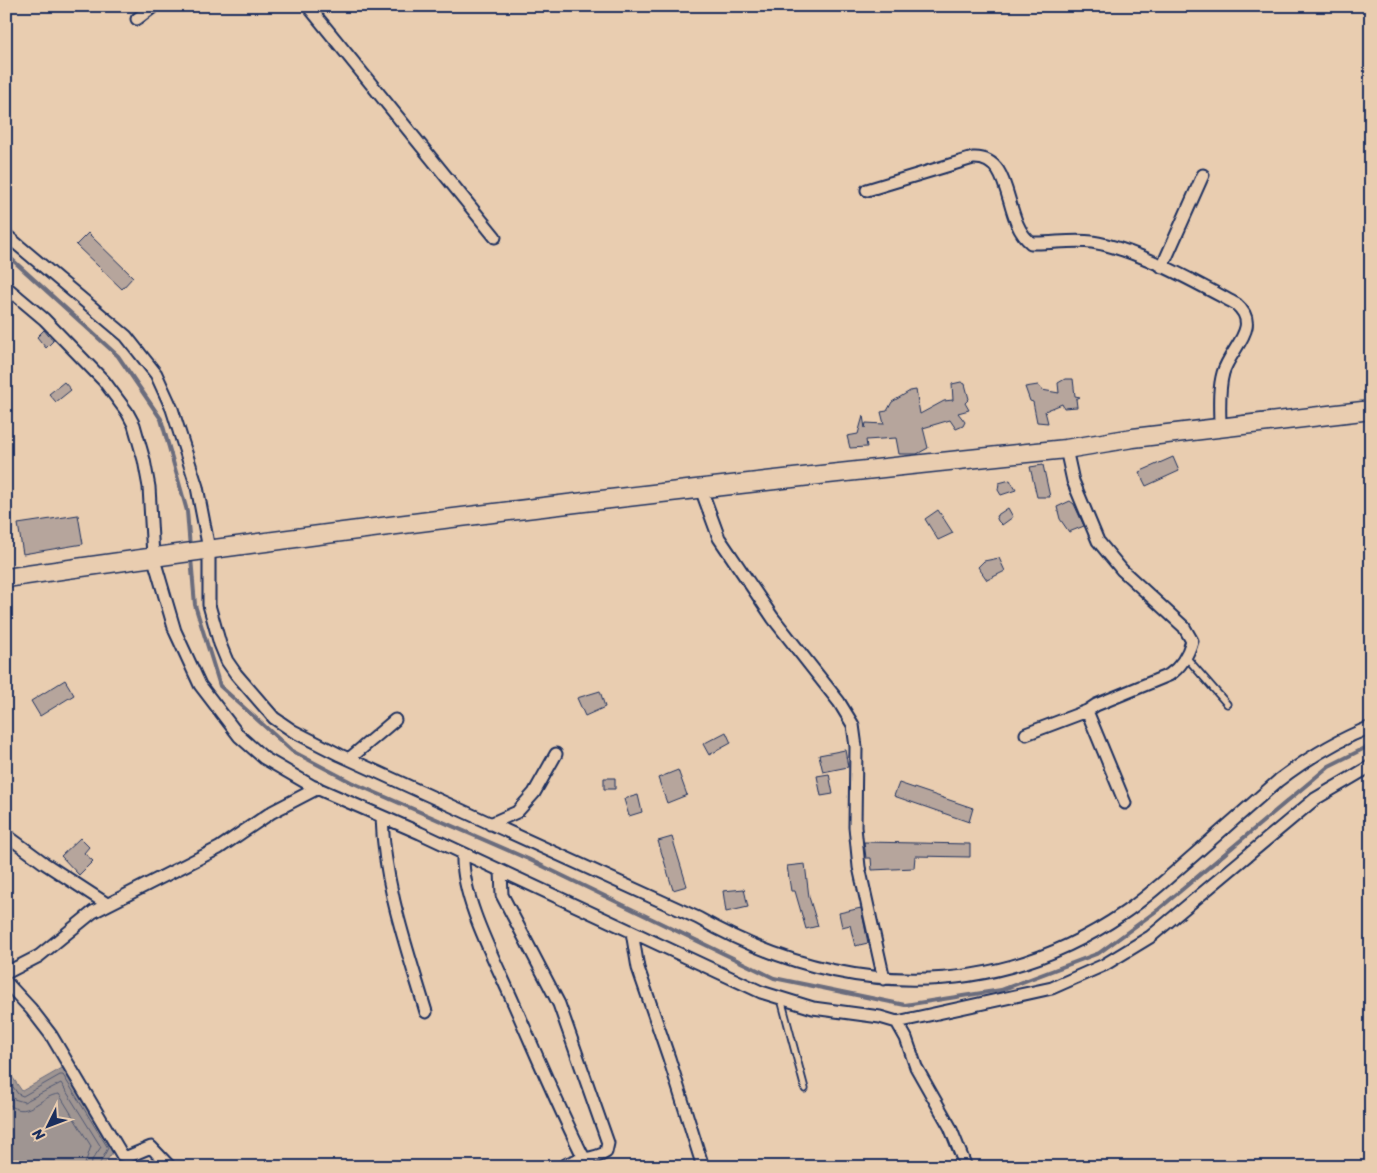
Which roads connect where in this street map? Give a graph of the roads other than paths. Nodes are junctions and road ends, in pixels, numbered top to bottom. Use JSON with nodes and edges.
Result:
{"nodes":[{"id":1,"x":154,"y":6,"type":"edge"},
{"id":2,"x":308,"y":6,"type":"edge"},
{"id":3,"x":138,"y":19,"type":"dead end"},
{"id":4,"x":1203,"y":175,"type":"dead end"},
{"id":5,"x":867,"y":190,"type":"dead end"},
{"id":6,"x":6,"y":235,"type":"edge"},
{"id":7,"x":495,"y":238,"type":"dead end"},
{"id":8,"x":1162,"y":267,"type":"junction"},
{"id":9,"x":6,"y":288,"type":"edge"},
{"id":10,"x":1371,"y":410,"type":"edge"},
{"id":11,"x":1220,"y":428,"type":"junction"},
{"id":12,"x":1066,"y":449,"type":"junction"},
{"id":13,"x":701,"y":489,"type":"junction"},
{"id":14,"x":201,"y":550,"type":"junction"},
{"id":15,"x":153,"y":556,"type":"junction"},
{"id":16,"x":6,"y":578,"type":"edge"},
{"id":17,"x":1186,"y":657,"type":"junction"},
{"id":18,"x":1227,"y":704,"type":"dead end"},
{"id":19,"x":1087,"y":711,"type":"junction"},
{"id":20,"x":395,"y":720,"type":"dead end"},
{"id":21,"x":1371,"y":727,"type":"edge"},
{"id":22,"x":1026,"y":734,"type":"dead end"},
{"id":23,"x":556,"y":754,"type":"dead end"},
{"id":24,"x":349,"y":760,"type":"junction"},
{"id":25,"x":1371,"y":766,"type":"edge"},
{"id":26,"x":318,"y":788,"type":"junction"},
{"id":27,"x":1125,"y":803,"type":"dead end"},
{"id":28,"x":382,"y":817,"type":"junction"},
{"id":29,"x":490,"y":824,"type":"junction"},
{"id":30,"x":6,"y":834,"type":"edge"},
{"id":31,"x":463,"y":854,"type":"junction"},
{"id":32,"x":501,"y":871,"type":"junction"},
{"id":33,"x":107,"y":904,"type":"junction"},
{"id":34,"x":632,"y":932,"type":"junction"},
{"id":35,"x":6,"y":973,"type":"edge"},
{"id":36,"x":884,"y":978,"type":"junction"},
{"id":37,"x":6,"y":982,"type":"edge"},
{"id":38,"x":781,"y":999,"type":"junction"},
{"id":39,"x":426,"y":1012,"type":"dead end"},
{"id":40,"x":896,"y":1022,"type":"junction"},
{"id":41,"x":805,"y":1089,"type":"dead end"},
{"id":42,"x":585,"y":1160,"type":"junction"},
{"id":43,"x":962,"y":1166,"type":"edge"},
{"id":44,"x":170,"y":1167,"type":"edge"},
{"id":45,"x":562,"y":1167,"type":"edge"},
{"id":46,"x":703,"y":1167,"type":"edge"}],
"edges":[{"from":1,"to":3,"type":"street"},
{"from":2,"to":7,"type":"street"},
{"from":4,"to":8,"type":"street"},
{"from":5,"to":8,"type":"street"},
{"from":6,"to":14,"type":"street"},
{"from":8,"to":11,"type":"street"},
{"from":9,"to":15,"type":"street"},
{"from":10,"to":11,"type":"main road"},
{"from":11,"to":12,"type":"main road"},
{"from":12,"to":13,"type":"main road"},
{"from":12,"to":17,"type":"street"},
{"from":13,"to":14,"type":"main road"},
{"from":13,"to":36,"type":"street"},
{"from":14,"to":15,"type":"main road"},
{"from":14,"to":24,"type":"street"},
{"from":15,"to":16,"type":"main road"},
{"from":15,"to":26,"type":"street"},
{"from":17,"to":18,"type":"lane"},
{"from":17,"to":19,"type":"street"},
{"from":19,"to":22,"type":"street"},
{"from":19,"to":27,"type":"street"},
{"from":20,"to":24,"type":"street"},
{"from":21,"to":36,"type":"street"},
{"from":23,"to":29,"type":"street"},
{"from":24,"to":29,"type":"street"},
{"from":25,"to":40,"type":"street"},
{"from":26,"to":28,"type":"street"},
{"from":26,"to":33,"type":"street"},
{"from":28,"to":31,"type":"street"},
{"from":28,"to":39,"type":"street"},
{"from":29,"to":36,"type":"street"},
{"from":30,"to":33,"type":"street"},
{"from":31,"to":32,"type":"street"},
{"from":31,"to":42,"type":"street"},
{"from":32,"to":34,"type":"street"},
{"from":32,"to":42,"type":"street"},
{"from":33,"to":35,"type":"street"},
{"from":34,"to":38,"type":"street"},
{"from":34,"to":46,"type":"street"},
{"from":37,"to":44,"type":"street"},
{"from":38,"to":40,"type":"street"},
{"from":38,"to":41,"type":"lane"},
{"from":40,"to":43,"type":"street"},
{"from":42,"to":45,"type":"street"}]}
